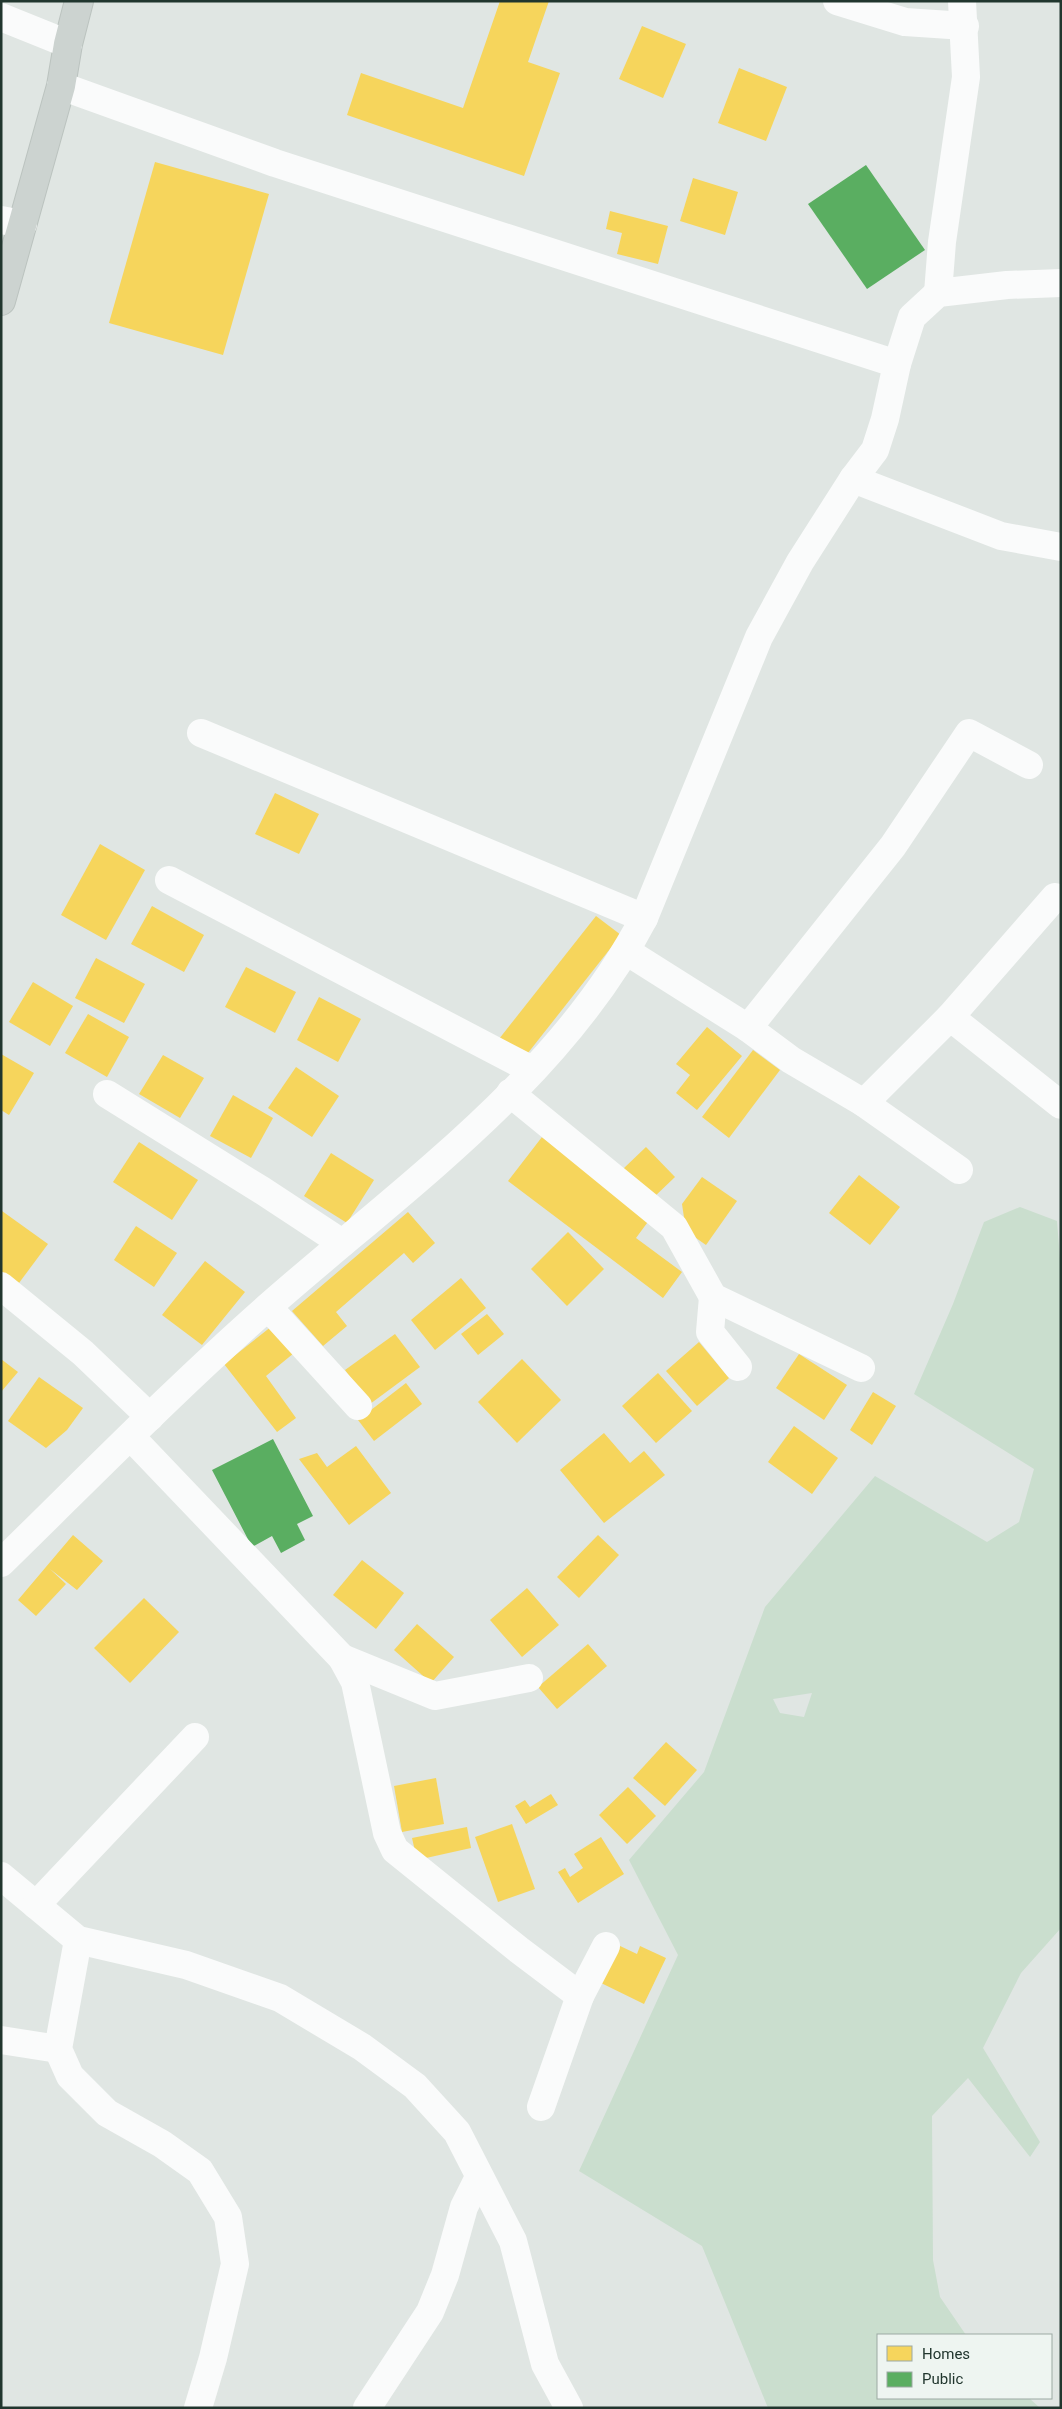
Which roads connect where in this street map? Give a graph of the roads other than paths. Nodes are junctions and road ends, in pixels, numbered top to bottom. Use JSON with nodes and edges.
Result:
{"nodes":[{"id":1,"x":79,"y":1,"type":"edge"},
{"id":2,"x":837,"y":1,"type":"edge"},
{"id":3,"x":964,"y":14,"type":"edge"},
{"id":4,"x":1,"y":17,"type":"edge"},
{"id":5,"x":68,"y":44,"type":"junction"},
{"id":6,"x":61,"y":86,"type":"junction"},
{"id":7,"x":12,"y":222,"type":"edge"},
{"id":8,"x":1061,"y":283,"type":"edge"},
{"id":9,"x":938,"y":293,"type":"junction"},
{"id":10,"x":1,"y":301,"type":"edge"},
{"id":11,"x":897,"y":364,"type":"junction"},
{"id":12,"x":853,"y":479,"type":"junction"},
{"id":13,"x":1061,"y":547,"type":"edge"},
{"id":14,"x":201,"y":732,"type":"dead end"},
{"id":15,"x":1029,"y":765,"type":"dead end"},
{"id":16,"x":169,"y":880,"type":"dead end"},
{"id":17,"x":1055,"y":897,"type":"dead end"},
{"id":18,"x":644,"y":918,"type":"junction"},
{"id":19,"x":626,"y":951,"type":"junction"},
{"id":20,"x":950,"y":1018,"type":"junction"},
{"id":21,"x":748,"y":1028,"type":"junction"},
{"id":22,"x":532,"y":1070,"type":"junction"},
{"id":23,"x":510,"y":1093,"type":"junction"},
{"id":24,"x":107,"y":1094,"type":"dead end"},
{"id":25,"x":864,"y":1103,"type":"junction"},
{"id":26,"x":1061,"y":1105,"type":"edge"},
{"id":27,"x":959,"y":1170,"type":"dead end"},
{"id":28,"x":342,"y":1243,"type":"junction"},
{"id":29,"x":1,"y":1286,"type":"edge"},
{"id":30,"x":713,"y":1297,"type":"junction"},
{"id":31,"x":268,"y":1307,"type":"junction"},
{"id":32,"x":738,"y":1367,"type":"dead end"},
{"id":33,"x":861,"y":1368,"type":"dead end"},
{"id":34,"x":358,"y":1406,"type":"dead end"},
{"id":35,"x":150,"y":1417,"type":"junction"},
{"id":36,"x":131,"y":1437,"type":"junction"},
{"id":37,"x":1,"y":1563,"type":"edge"},
{"id":38,"x":342,"y":1658,"type":"junction"},
{"id":39,"x":528,"y":1678,"type":"dead end"},
{"id":40,"x":195,"y":1738,"type":"dead end"},
{"id":41,"x":1,"y":1876,"type":"edge"},
{"id":42,"x":36,"y":1905,"type":"junction"},
{"id":43,"x":78,"y":1940,"type":"junction"},
{"id":44,"x":606,"y":1946,"type":"dead end"},
{"id":45,"x":580,"y":1996,"type":"junction"},
{"id":46,"x":1,"y":2040,"type":"edge"},
{"id":47,"x":58,"y":2049,"type":"junction"},
{"id":48,"x":541,"y":2107,"type":"dead end"},
{"id":49,"x":479,"y":2177,"type":"junction"},
{"id":50,"x":198,"y":2408,"type":"edge"},
{"id":51,"x":367,"y":2408,"type":"edge"},
{"id":52,"x":569,"y":2408,"type":"edge"}],
"edges":[{"from":1,"to":5,"type":"main road"},
{"from":2,"to":3,"type":"street"},
{"from":3,"to":9,"type":"street"},
{"from":4,"to":5,"type":"street"},
{"from":5,"to":6,"type":"main road"},
{"from":6,"to":7,"type":"main road"},
{"from":6,"to":11,"type":"street"},
{"from":7,"to":10,"type":"main road"},
{"from":8,"to":9,"type":"street"},
{"from":9,"to":11,"type":"street"},
{"from":11,"to":12,"type":"street"},
{"from":12,"to":13,"type":"street"},
{"from":12,"to":18,"type":"street"},
{"from":14,"to":18,"type":"street"},
{"from":15,"to":21,"type":"street"},
{"from":16,"to":22,"type":"street"},
{"from":17,"to":20,"type":"street"},
{"from":18,"to":19,"type":"street"},
{"from":19,"to":21,"type":"street"},
{"from":19,"to":22,"type":"street"},
{"from":20,"to":25,"type":"street"},
{"from":20,"to":26,"type":"street"},
{"from":21,"to":25,"type":"street"},
{"from":22,"to":23,"type":"street"},
{"from":23,"to":28,"type":"street"},
{"from":23,"to":30,"type":"street"},
{"from":24,"to":28,"type":"street"},
{"from":25,"to":27,"type":"street"},
{"from":28,"to":31,"type":"street"},
{"from":29,"to":35,"type":"street"},
{"from":30,"to":32,"type":"street"},
{"from":30,"to":33,"type":"street"},
{"from":31,"to":34,"type":"street"},
{"from":31,"to":35,"type":"street"},
{"from":35,"to":36,"type":"street"},
{"from":36,"to":37,"type":"street"},
{"from":36,"to":38,"type":"street"},
{"from":38,"to":39,"type":"street"},
{"from":38,"to":45,"type":"street"},
{"from":40,"to":42,"type":"street"},
{"from":41,"to":42,"type":"street"},
{"from":42,"to":43,"type":"street"},
{"from":43,"to":47,"type":"street"},
{"from":43,"to":49,"type":"street"},
{"from":44,"to":45,"type":"street"},
{"from":45,"to":48,"type":"street"},
{"from":46,"to":47,"type":"street"},
{"from":47,"to":50,"type":"street"},
{"from":49,"to":51,"type":"street"},
{"from":49,"to":52,"type":"street"}]}
